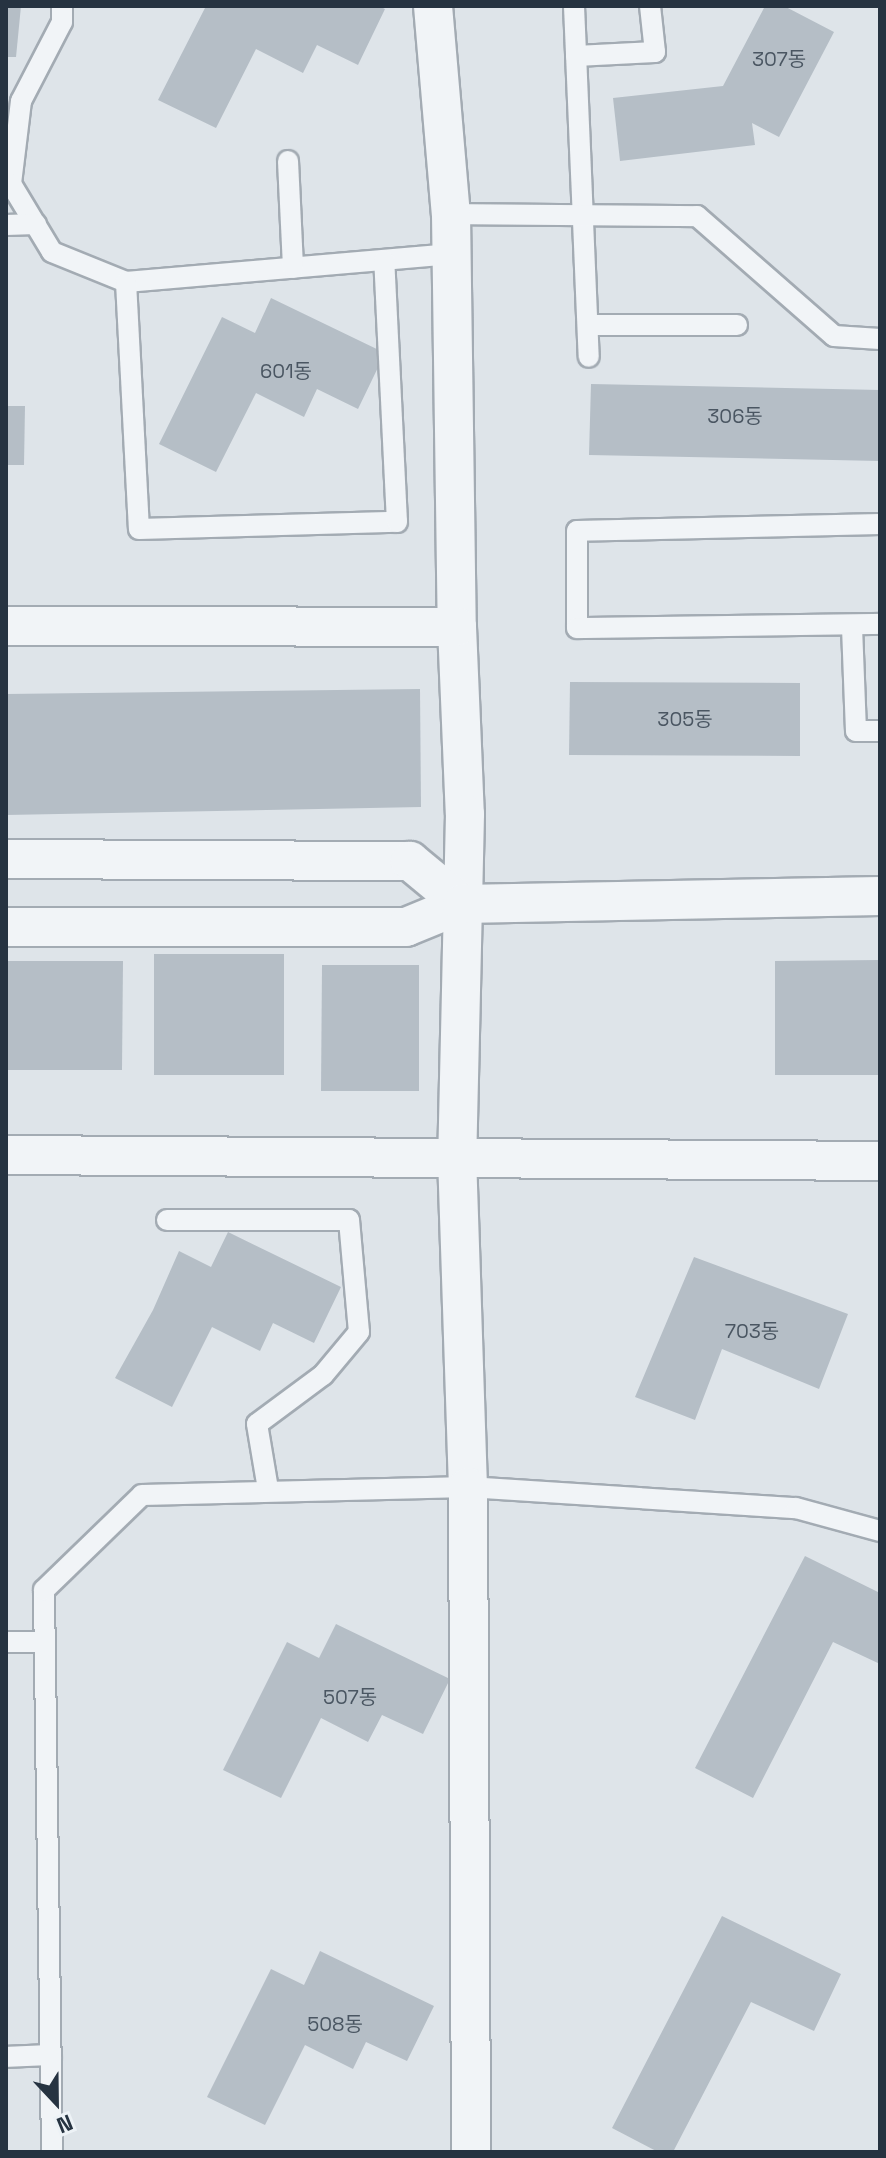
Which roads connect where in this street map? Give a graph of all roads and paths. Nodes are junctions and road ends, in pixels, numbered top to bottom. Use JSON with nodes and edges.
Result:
{"nodes":[{"id":1,"x":62,"y":6,"type":"edge"},
{"id":2,"x":433,"y":6,"type":"edge"},
{"id":3,"x":574,"y":6,"type":"edge"},
{"id":4,"x":650,"y":6,"type":"edge"},
{"id":5,"x":576,"y":56,"type":"junction"},
{"id":6,"x":288,"y":161,"type":"dead end"},
{"id":7,"x":451,"y":214,"type":"junction"},
{"id":8,"x":585,"y":214,"type":"junction"},
{"id":9,"x":36,"y":224,"type":"junction"},
{"id":10,"x":6,"y":225,"type":"edge"},
{"id":11,"x":452,"y":254,"type":"junction"},
{"id":12,"x":384,"y":260,"type":"junction"},
{"id":13,"x":293,"y":268,"type":"junction"},
{"id":14,"x":126,"y":282,"type":"junction"},
{"id":15,"x":588,"y":325,"type":"junction"},
{"id":16,"x":737,"y":325,"type":"dead end"},
{"id":17,"x":880,"y":339,"type":"edge"},
{"id":18,"x":589,"y":357,"type":"dead end"},
{"id":19,"x":880,"y":524,"type":"edge"},
{"id":20,"x":880,"y":624,"type":"edge"},
{"id":21,"x":6,"y":626,"type":"edge"},
{"id":22,"x":457,"y":627,"type":"junction"},
{"id":23,"x":852,"y":627,"type":"junction"},
{"id":24,"x":880,"y":731,"type":"edge"},
{"id":25,"x":6,"y":859,"type":"edge"},
{"id":26,"x":880,"y":896,"type":"edge"},
{"id":27,"x":462,"y":904,"type":"junction"},
{"id":28,"x":6,"y":927,"type":"edge"},
{"id":29,"x":6,"y":1155,"type":"edge"},
{"id":30,"x":457,"y":1156,"type":"junction"},
{"id":31,"x":880,"y":1161,"type":"edge"},
{"id":32,"x":167,"y":1220,"type":"dead end"},
{"id":33,"x":468,"y":1487,"type":"junction"},
{"id":34,"x":268,"y":1489,"type":"junction"},
{"id":35,"x":880,"y":1531,"type":"edge"},
{"id":36,"x":6,"y":1642,"type":"edge"},
{"id":37,"x":45,"y":1642,"type":"junction"},
{"id":38,"x":51,"y":2055,"type":"junction"},
{"id":39,"x":6,"y":2057,"type":"edge"},
{"id":40,"x":52,"y":2152,"type":"edge"},
{"id":41,"x":471,"y":2152,"type":"edge"}],
"edges":[{"from":1,"to":9,"type":"lane"},
{"from":2,"to":7,"type":"street"},
{"from":3,"to":5,"type":"lane"},
{"from":4,"to":5,"type":"lane"},
{"from":5,"to":8,"type":"lane"},
{"from":6,"to":13,"type":"lane"},
{"from":7,"to":8,"type":"lane"},
{"from":7,"to":11,"type":"street"},
{"from":8,"to":15,"type":"lane"},
{"from":8,"to":17,"type":"lane"},
{"from":9,"to":10,"type":"lane"},
{"from":9,"to":14,"type":"lane"},
{"from":11,"to":12,"type":"lane"},
{"from":11,"to":22,"type":"street"},
{"from":12,"to":13,"type":"lane"},
{"from":12,"to":14,"type":"lane"},
{"from":13,"to":14,"type":"lane"},
{"from":15,"to":16,"type":"lane"},
{"from":15,"to":18,"type":"lane"},
{"from":19,"to":23,"type":"lane"},
{"from":20,"to":23,"type":"lane"},
{"from":21,"to":22,"type":"street"},
{"from":22,"to":27,"type":"street"},
{"from":23,"to":24,"type":"lane"},
{"from":25,"to":27,"type":"street"},
{"from":26,"to":27,"type":"street"},
{"from":27,"to":28,"type":"street"},
{"from":27,"to":30,"type":"street"},
{"from":29,"to":30,"type":"street"},
{"from":30,"to":31,"type":"street"},
{"from":30,"to":33,"type":"street"},
{"from":32,"to":34,"type":"lane"},
{"from":33,"to":34,"type":"lane"},
{"from":33,"to":35,"type":"lane"},
{"from":33,"to":41,"type":"street"},
{"from":34,"to":37,"type":"lane"},
{"from":36,"to":37,"type":"lane"},
{"from":37,"to":38,"type":"lane"},
{"from":38,"to":39,"type":"lane"},
{"from":38,"to":40,"type":"lane"}]}
